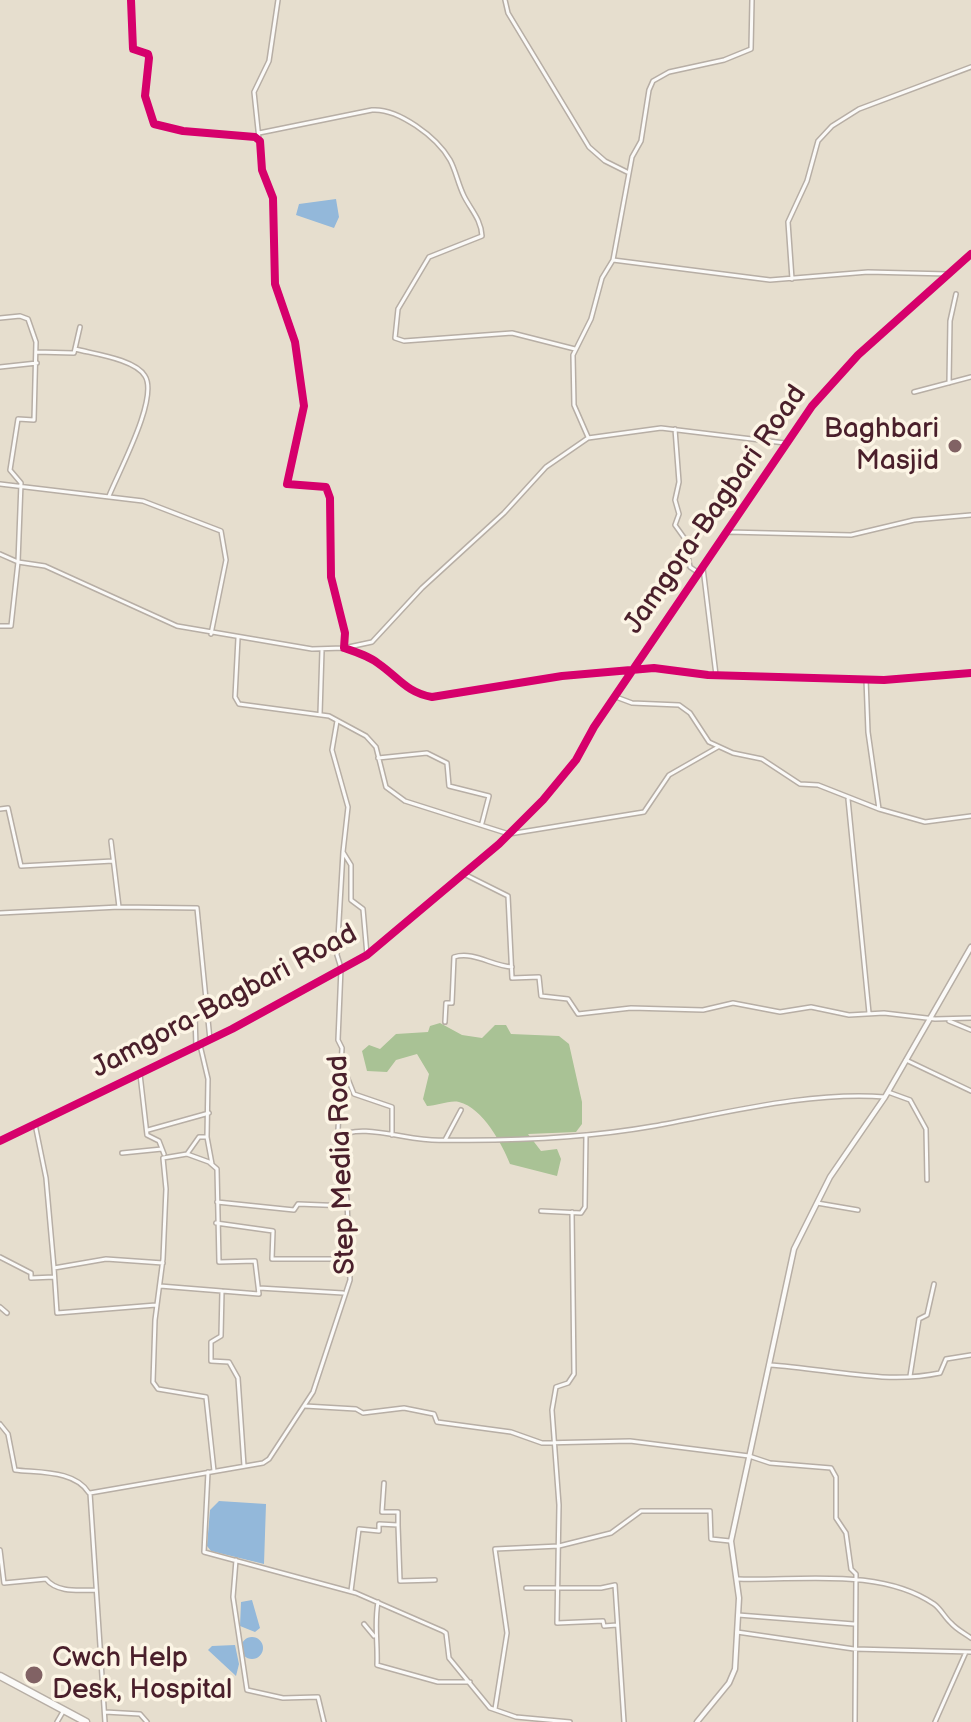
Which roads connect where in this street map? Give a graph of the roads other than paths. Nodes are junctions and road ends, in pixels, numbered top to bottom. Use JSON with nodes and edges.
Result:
{"nodes":[{"id":1,"x":131,"y":0,"type":"edge"},
{"id":2,"x":278,"y":0,"type":"edge"},
{"id":3,"x":505,"y":0,"type":"edge"},
{"id":4,"x":752,"y":0,"type":"edge"},
{"id":5,"x":971,"y":67,"type":"edge"},
{"id":6,"x":259,"y":133,"type":"junction"},
{"id":7,"x":259,"y":139,"type":"junction"},
{"id":8,"x":629,"y":172,"type":"junction"},
{"id":9,"x":970,"y":256,"type":"edge"},
{"id":10,"x":613,"y":260,"type":"junction"},
{"id":11,"x":950,"y":274,"type":"junction"},
{"id":12,"x":792,"y":279,"type":"junction"},
{"id":13,"x":956,"y":294,"type":"dead end"},
{"id":14,"x":0,"y":318,"type":"edge"},
{"id":15,"x":80,"y":327,"type":"dead end"},
{"id":16,"x":75,"y":349,"type":"junction"},
{"id":17,"x":575,"y":349,"type":"junction"},
{"id":18,"x":36,"y":352,"type":"junction"},
{"id":19,"x":37,"y":363,"type":"junction"},
{"id":20,"x":0,"y":367,"type":"edge"},
{"id":21,"x":971,"y":377,"type":"edge"},
{"id":22,"x":949,"y":383,"type":"junction"},
{"id":23,"x":914,"y":392,"type":"dead end"},
{"id":24,"x":675,"y":429,"type":"junction"},
{"id":25,"x":588,"y":438,"type":"junction"},
{"id":26,"x":785,"y":443,"type":"junction"},
{"id":27,"x":0,"y":484,"type":"edge"},
{"id":28,"x":20,"y":487,"type":"junction"},
{"id":29,"x":109,"y":496,"type":"junction"},
{"id":30,"x":971,"y":515,"type":"edge"},
{"id":31,"x":728,"y":532,"type":"junction"},
{"id":32,"x":0,"y":554,"type":"edge"},
{"id":33,"x":18,"y":562,"type":"junction"},
{"id":34,"x":703,"y":568,"type":"junction"},
{"id":35,"x":699,"y":573,"type":"junction"},
{"id":36,"x":0,"y":626,"type":"edge"},
{"id":37,"x":211,"y":634,"type":"junction"},
{"id":38,"x":238,"y":636,"type":"junction"},
{"id":39,"x":344,"y":648,"type":"junction"},
{"id":40,"x":322,"y":649,"type":"junction"},
{"id":41,"x":633,"y":669,"type":"junction"},
{"id":42,"x":971,"y":673,"type":"edge"},
{"id":43,"x":716,"y":675,"type":"junction"},
{"id":44,"x":866,"y":679,"type":"junction"},
{"id":45,"x":615,"y":697,"type":"junction"},
{"id":46,"x":320,"y":714,"type":"junction"},
{"id":47,"x":337,"y":721,"type":"junction"},
{"id":48,"x":718,"y":747,"type":"junction"},
{"id":49,"x":378,"y":758,"type":"junction"},
{"id":50,"x":848,"y":797,"type":"junction"},
{"id":51,"x":0,"y":809,"type":"edge"},
{"id":52,"x":879,"y":809,"type":"junction"},
{"id":53,"x":971,"y":816,"type":"edge"},
{"id":54,"x":482,"y":824,"type":"junction"},
{"id":55,"x":509,"y":834,"type":"junction"},
{"id":56,"x":111,"y":841,"type":"dead end"},
{"id":57,"x":343,"y":852,"type":"junction"},
{"id":58,"x":113,"y":861,"type":"junction"},
{"id":59,"x":464,"y":874,"type":"junction"},
{"id":60,"x":119,"y":907,"type":"junction"},
{"id":61,"x":0,"y":913,"type":"edge"},
{"id":62,"x":971,"y":947,"type":"edge"},
{"id":63,"x":367,"y":955,"type":"junction"},
{"id":64,"x":512,"y":967,"type":"junction"},
{"id":65,"x":341,"y":968,"type":"junction"},
{"id":66,"x":207,"y":1013,"type":"junction"},
{"id":67,"x":869,"y":1013,"type":"junction"},
{"id":68,"x":927,"y":1018,"type":"junction"},
{"id":69,"x":971,"y":1018,"type":"edge"},
{"id":70,"x":946,"y":1019,"type":"junction"},
{"id":71,"x":445,"y":1022,"type":"dead end"},
{"id":72,"x":971,"y":1030,"type":"edge"},
{"id":73,"x":210,"y":1040,"type":"junction"},
{"id":74,"x":198,"y":1046,"type":"junction"},
{"id":75,"x":906,"y":1060,"type":"junction"},
{"id":76,"x":340,"y":1073,"type":"junction"},
{"id":77,"x":140,"y":1074,"type":"junction"},
{"id":78,"x":971,"y":1091,"type":"edge"},
{"id":79,"x":887,"y":1095,"type":"junction"},
{"id":80,"x":461,"y":1110,"type":"dead end"},
{"id":81,"x":209,"y":1113,"type":"junction"},
{"id":82,"x":35,"y":1124,"type":"junction"},
{"id":83,"x":147,"y":1130,"type":"junction"},
{"id":84,"x":586,"y":1135,"type":"junction"},
{"id":85,"x":207,"y":1137,"type":"junction"},
{"id":86,"x":340,"y":1137,"type":"junction"},
{"id":87,"x":392,"y":1137,"type":"junction"},
{"id":88,"x":445,"y":1140,"type":"junction"},
{"id":89,"x":0,"y":1141,"type":"edge"},
{"id":90,"x":162,"y":1149,"type":"junction"},
{"id":91,"x":122,"y":1153,"type":"dead end"},
{"id":92,"x":187,"y":1154,"type":"junction"},
{"id":93,"x":164,"y":1155,"type":"junction"},
{"id":94,"x":212,"y":1164,"type":"junction"},
{"id":95,"x":927,"y":1180,"type":"dead end"},
{"id":96,"x":217,"y":1202,"type":"junction"},
{"id":97,"x":817,"y":1203,"type":"junction"},
{"id":98,"x":348,"y":1206,"type":"junction"},
{"id":99,"x":858,"y":1210,"type":"dead end"},
{"id":100,"x":541,"y":1211,"type":"dead end"},
{"id":101,"x":572,"y":1212,"type":"junction"},
{"id":102,"x":216,"y":1223,"type":"junction"},
{"id":103,"x":0,"y":1257,"type":"edge"},
{"id":104,"x":351,"y":1259,"type":"junction"},
{"id":105,"x":163,"y":1263,"type":"junction"},
{"id":106,"x":54,"y":1268,"type":"junction"},
{"id":107,"x":54,"y":1277,"type":"junction"},
{"id":108,"x":934,"y":1284,"type":"dead end"},
{"id":109,"x":160,"y":1286,"type":"junction"},
{"id":110,"x":259,"y":1288,"type":"junction"},
{"id":111,"x":222,"y":1291,"type":"junction"},
{"id":112,"x":345,"y":1293,"type":"junction"},
{"id":113,"x":157,"y":1305,"type":"junction"},
{"id":114,"x":0,"y":1307,"type":"edge"},
{"id":115,"x":7,"y":1313,"type":"dead end"},
{"id":116,"x":971,"y":1355,"type":"edge"},
{"id":117,"x":769,"y":1365,"type":"junction"},
{"id":118,"x":910,"y":1376,"type":"junction"},
{"id":119,"x":305,"y":1406,"type":"junction"},
{"id":120,"x":0,"y":1424,"type":"edge"},
{"id":121,"x":553,"y":1443,"type":"junction"},
{"id":122,"x":749,"y":1456,"type":"junction"},
{"id":123,"x":244,"y":1466,"type":"junction"},
{"id":124,"x":214,"y":1471,"type":"junction"},
{"id":125,"x":208,"y":1472,"type":"junction"},
{"id":126,"x":384,"y":1483,"type":"dead end"},
{"id":127,"x":90,"y":1493,"type":"junction"},
{"id":128,"x":398,"y":1525,"type":"junction"},
{"id":129,"x":731,"y":1541,"type":"junction"},
{"id":130,"x":559,"y":1546,"type":"junction"},
{"id":131,"x":0,"y":1550,"type":"edge"},
{"id":132,"x":236,"y":1560,"type":"junction"},
{"id":133,"x":738,"y":1579,"type":"junction"},
{"id":134,"x":435,"y":1580,"type":"dead end"},
{"id":135,"x":855,"y":1582,"type":"junction"},
{"id":136,"x":556,"y":1587,"type":"junction"},
{"id":137,"x":526,"y":1588,"type":"dead end"},
{"id":138,"x":96,"y":1590,"type":"junction"},
{"id":139,"x":351,"y":1591,"type":"junction"},
{"id":140,"x":378,"y":1601,"type":"junction"},
{"id":141,"x":738,"y":1615,"type":"junction"},
{"id":142,"x":364,"y":1624,"type":"dead end"},
{"id":143,"x":855,"y":1624,"type":"junction"},
{"id":144,"x":617,"y":1625,"type":"junction"},
{"id":145,"x":737,"y":1632,"type":"junction"},
{"id":146,"x":374,"y":1636,"type":"junction"},
{"id":147,"x":971,"y":1638,"type":"edge"},
{"id":148,"x":854,"y":1649,"type":"junction"},
{"id":149,"x":969,"y":1652,"type":"edge"},
{"id":150,"x":0,"y":1676,"type":"edge"},
{"id":151,"x":470,"y":1682,"type":"junction"},
{"id":152,"x":495,"y":1709,"type":"junction"},
{"id":153,"x":64,"y":1710,"type":"junction"},
{"id":154,"x":105,"y":1712,"type":"junction"},
{"id":155,"x":57,"y":1722,"type":"edge"},
{"id":156,"x":86,"y":1722,"type":"edge"},
{"id":157,"x":105,"y":1722,"type":"edge"},
{"id":158,"x":147,"y":1722,"type":"edge"},
{"id":159,"x":324,"y":1722,"type":"edge"},
{"id":160,"x":570,"y":1722,"type":"edge"},
{"id":161,"x":624,"y":1722,"type":"edge"},
{"id":162,"x":697,"y":1722,"type":"edge"},
{"id":163,"x":855,"y":1722,"type":"edge"},
{"id":164,"x":935,"y":1722,"type":"edge"}],
"edges":[{"from":1,"to":7,"type":"street"},
{"from":2,"to":6,"type":"street"},
{"from":3,"to":8,"type":"street"},
{"from":4,"to":8,"type":"street"},
{"from":5,"to":12,"type":"street"},
{"from":6,"to":7,"type":"street"},
{"from":6,"to":17,"type":"street"},
{"from":7,"to":39,"type":"street"},
{"from":8,"to":10,"type":"street"},
{"from":9,"to":11,"type":"street","name":"Jamgora-Bagbari Road"},
{"from":10,"to":12,"type":"street"},
{"from":10,"to":17,"type":"street"},
{"from":11,"to":12,"type":"street"},
{"from":11,"to":26,"type":"street","name":"Jamgora-Bagbari Road"},
{"from":13,"to":22,"type":"street"},
{"from":14,"to":18,"type":"street"},
{"from":15,"to":16,"type":"street"},
{"from":16,"to":18,"type":"street"},
{"from":16,"to":29,"type":"street"},
{"from":17,"to":25,"type":"street"},
{"from":18,"to":19,"type":"street"},
{"from":19,"to":20,"type":"street"},
{"from":19,"to":28,"type":"street"},
{"from":21,"to":22,"type":"street"},
{"from":22,"to":23,"type":"street"},
{"from":24,"to":25,"type":"street"},
{"from":24,"to":26,"type":"street"},
{"from":24,"to":35,"type":"street"},
{"from":25,"to":39,"type":"street"},
{"from":26,"to":31,"type":"street","name":"Jamgora-Bagbari Road"},
{"from":27,"to":28,"type":"street"},
{"from":28,"to":29,"type":"street"},
{"from":28,"to":33,"type":"street"},
{"from":29,"to":37,"type":"street"},
{"from":30,"to":31,"type":"street"},
{"from":31,"to":34,"type":"street","name":"Jamgora-Bagbari Road"},
{"from":32,"to":33,"type":"street"},
{"from":33,"to":36,"type":"street"},
{"from":33,"to":37,"type":"street"},
{"from":34,"to":35,"type":"street","name":"Jamgora-Bagbari Road"},
{"from":34,"to":43,"type":"street"},
{"from":35,"to":41,"type":"street","name":"Jamgora-Bagbari Road"},
{"from":37,"to":38,"type":"street"},
{"from":38,"to":40,"type":"street"},
{"from":38,"to":46,"type":"street"},
{"from":39,"to":40,"type":"street"},
{"from":39,"to":41,"type":"street"},
{"from":40,"to":46,"type":"street"},
{"from":41,"to":43,"type":"street"},
{"from":41,"to":45,"type":"street","name":"Jamgora-Bagbari Road"},
{"from":42,"to":44,"type":"street"},
{"from":43,"to":44,"type":"street"},
{"from":44,"to":52,"type":"street"},
{"from":45,"to":48,"type":"street"},
{"from":45,"to":55,"type":"street","name":"Jamgora-Bagbari Road"},
{"from":46,"to":47,"type":"street"},
{"from":47,"to":49,"type":"street"},
{"from":47,"to":57,"type":"street","name":"Step Media Road"},
{"from":48,"to":50,"type":"street"},
{"from":48,"to":55,"type":"street"},
{"from":49,"to":54,"type":"street"},
{"from":49,"to":54,"type":"street"},
{"from":50,"to":52,"type":"street"},
{"from":50,"to":67,"type":"street"},
{"from":51,"to":58,"type":"street"},
{"from":52,"to":53,"type":"street"},
{"from":54,"to":55,"type":"street"},
{"from":55,"to":59,"type":"street","name":"Jamgora-Bagbari Road"},
{"from":56,"to":58,"type":"street"},
{"from":57,"to":63,"type":"street"},
{"from":57,"to":65,"type":"street","name":"Step Media Road"},
{"from":58,"to":60,"type":"street"},
{"from":59,"to":63,"type":"street","name":"Jamgora-Bagbari Road"},
{"from":59,"to":64,"type":"street"},
{"from":60,"to":61,"type":"street"},
{"from":60,"to":66,"type":"street"},
{"from":62,"to":68,"type":"street"},
{"from":63,"to":65,"type":"street","name":"Jamgora-Bagbari Road"},
{"from":64,"to":67,"type":"street"},
{"from":64,"to":71,"type":"street"},
{"from":65,"to":73,"type":"street","name":"Jamgora-Bagbari Road"},
{"from":65,"to":76,"type":"street","name":"Step Media Road"},
{"from":66,"to":73,"type":"street"},
{"from":66,"to":74,"type":"street"},
{"from":67,"to":68,"type":"street"},
{"from":68,"to":70,"type":"street"},
{"from":68,"to":75,"type":"street"},
{"from":69,"to":70,"type":"street"},
{"from":70,"to":72,"type":"street"},
{"from":73,"to":74,"type":"street","name":"Jamgora-Bagbari Road"},
{"from":74,"to":77,"type":"street","name":"Jamgora-Bagbari Road"},
{"from":74,"to":81,"type":"street"},
{"from":75,"to":78,"type":"street"},
{"from":75,"to":79,"type":"street"},
{"from":76,"to":86,"type":"street","name":"Step Media Road"},
{"from":76,"to":87,"type":"street"},
{"from":77,"to":82,"type":"street","name":"Jamgora-Bagbari Road"},
{"from":77,"to":83,"type":"street"},
{"from":79,"to":84,"type":"street"},
{"from":79,"to":95,"type":"street"},
{"from":79,"to":97,"type":"street"},
{"from":80,"to":88,"type":"street"},
{"from":81,"to":83,"type":"street"},
{"from":81,"to":85,"type":"street"},
{"from":82,"to":89,"type":"street","name":"Jamgora-Bagbari Road"},
{"from":82,"to":106,"type":"street"},
{"from":83,"to":90,"type":"street"},
{"from":84,"to":88,"type":"street"},
{"from":84,"to":101,"type":"street"},
{"from":85,"to":92,"type":"street"},
{"from":85,"to":94,"type":"street"},
{"from":86,"to":87,"type":"street"},
{"from":86,"to":98,"type":"street","name":"Step Media Road"},
{"from":87,"to":88,"type":"street"},
{"from":90,"to":91,"type":"street"},
{"from":90,"to":93,"type":"street"},
{"from":92,"to":93,"type":"street"},
{"from":92,"to":94,"type":"street"},
{"from":93,"to":105,"type":"street"},
{"from":94,"to":96,"type":"street"},
{"from":96,"to":98,"type":"street"},
{"from":96,"to":102,"type":"street"},
{"from":97,"to":99,"type":"street"},
{"from":97,"to":117,"type":"street"},
{"from":98,"to":104,"type":"street","name":"Step Media Road"},
{"from":100,"to":101,"type":"street"},
{"from":101,"to":121,"type":"street"},
{"from":102,"to":104,"type":"street"},
{"from":102,"to":110,"type":"street"},
{"from":103,"to":107,"type":"street"},
{"from":104,"to":112,"type":"street","name":"Step Media Road"},
{"from":105,"to":106,"type":"street"},
{"from":105,"to":109,"type":"street"},
{"from":106,"to":107,"type":"street"},
{"from":107,"to":113,"type":"street"},
{"from":108,"to":118,"type":"street"},
{"from":109,"to":111,"type":"street"},
{"from":109,"to":113,"type":"street"},
{"from":110,"to":111,"type":"street"},
{"from":110,"to":112,"type":"street"},
{"from":111,"to":123,"type":"street"},
{"from":112,"to":119,"type":"street","name":"Step Media Road"},
{"from":113,"to":124,"type":"street"},
{"from":114,"to":115,"type":"street"},
{"from":116,"to":118,"type":"street"},
{"from":117,"to":118,"type":"street"},
{"from":117,"to":122,"type":"street"},
{"from":119,"to":121,"type":"street"},
{"from":119,"to":123,"type":"street","name":"Step Media Road"},
{"from":120,"to":127,"type":"street"},
{"from":121,"to":122,"type":"street"},
{"from":121,"to":130,"type":"street"},
{"from":122,"to":129,"type":"street"},
{"from":122,"to":135,"type":"street"},
{"from":123,"to":124,"type":"street","name":"Step Media Road"},
{"from":124,"to":125,"type":"street","name":"Step Media Road"},
{"from":125,"to":127,"type":"street","name":"Step Media Road"},
{"from":125,"to":132,"type":"street"},
{"from":126,"to":128,"type":"street"},
{"from":127,"to":138,"type":"street"},
{"from":128,"to":134,"type":"street"},
{"from":128,"to":139,"type":"street"},
{"from":129,"to":130,"type":"street"},
{"from":129,"to":133,"type":"street"},
{"from":130,"to":136,"type":"street"},
{"from":130,"to":152,"type":"street"},
{"from":131,"to":138,"type":"street"},
{"from":132,"to":139,"type":"street"},
{"from":132,"to":159,"type":"street"},
{"from":133,"to":135,"type":"street"},
{"from":133,"to":141,"type":"street"},
{"from":135,"to":143,"type":"street"},
{"from":135,"to":147,"type":"street"},
{"from":136,"to":137,"type":"street"},
{"from":136,"to":144,"type":"street"},
{"from":136,"to":144,"type":"street"},
{"from":138,"to":154,"type":"street"},
{"from":139,"to":140,"type":"street"},
{"from":140,"to":146,"type":"street"},
{"from":140,"to":151,"type":"street"},
{"from":141,"to":143,"type":"street"},
{"from":141,"to":145,"type":"street"},
{"from":142,"to":146,"type":"street"},
{"from":143,"to":148,"type":"street"},
{"from":144,"to":161,"type":"street"},
{"from":145,"to":148,"type":"street"},
{"from":145,"to":162,"type":"street"},
{"from":146,"to":151,"type":"street"},
{"from":148,"to":149,"type":"street"},
{"from":148,"to":163,"type":"street"},
{"from":149,"to":164,"type":"street"},
{"from":150,"to":153,"type":"highway"},
{"from":151,"to":152,"type":"street"},
{"from":152,"to":160,"type":"street"},
{"from":153,"to":155,"type":"street"},
{"from":153,"to":156,"type":"highway"},
{"from":154,"to":157,"type":"street"},
{"from":154,"to":158,"type":"street"}]}
